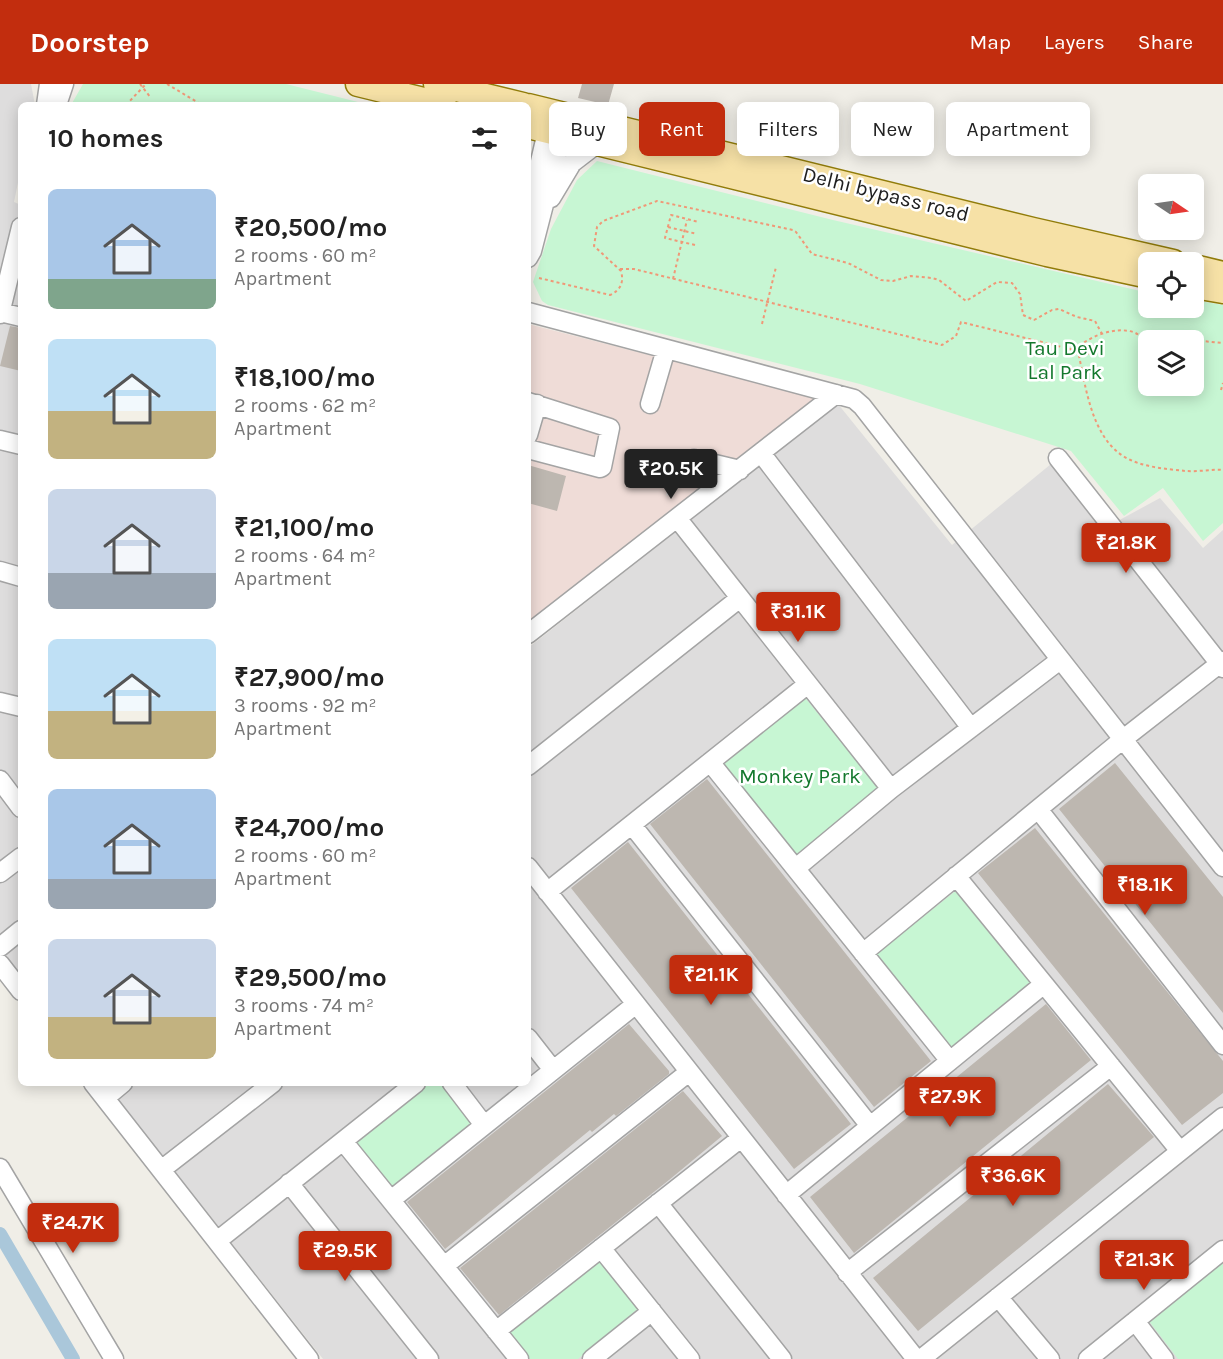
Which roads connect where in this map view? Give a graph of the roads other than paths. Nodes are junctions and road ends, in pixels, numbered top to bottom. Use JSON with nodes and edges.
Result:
{"nodes":[{"id":1,"x":70,"y":84,"type":"edge"},
{"id":2,"x":358,"y":84,"type":"edge"},
{"id":3,"x":436,"y":84,"type":"edge"},
{"id":4,"x":52,"y":94,"type":"edge"},
{"id":5,"x":432,"y":102,"type":"edge"},
{"id":6,"x":511,"y":102,"type":"edge"},
{"id":7,"x":547,"y":121,"type":"edge"},
{"id":8,"x":627,"y":150,"type":"edge"},
{"id":9,"x":581,"y":156,"type":"edge"},
{"id":10,"x":531,"y":211,"type":"edge"},
{"id":11,"x":18,"y":234,"type":"edge"},
{"id":12,"x":1138,"y":254,"type":"edge"},
{"id":13,"x":6,"y":264,"type":"edge"},
{"id":14,"x":1204,"y":269,"type":"edge"},
{"id":15,"x":1138,"y":274,"type":"edge"},
{"id":16,"x":1223,"y":274,"type":"edge"},
{"id":17,"x":1204,"y":288,"type":"edge"},
{"id":18,"x":1223,"y":291,"type":"edge"},
{"id":19,"x":0,"y":313,"type":"edge"},
{"id":20,"x":531,"y":313,"type":"edge"},
{"id":21,"x":18,"y":316,"type":"edge"},
{"id":22,"x":666,"y":349,"type":"junction"},
{"id":23,"x":836,"y":394,"type":"junction"},
{"id":24,"x":532,"y":403,"type":"edge"},
{"id":25,"x":650,"y":404,"type":"dead end"},
{"id":26,"x":0,"y":440,"type":"edge"},
{"id":27,"x":18,"y":444,"type":"edge"},
{"id":28,"x":531,"y":450,"type":"edge"},
{"id":29,"x":761,"y":453,"type":"junction"},
{"id":30,"x":1058,"y":458,"type":"dead end"},
{"id":31,"x":740,"y":470,"type":"junction"},
{"id":32,"x":687,"y":477,"type":"dead end"},
{"id":33,"x":677,"y":518,"type":"junction"},
{"id":34,"x":0,"y":572,"type":"edge"},
{"id":35,"x":18,"y":576,"type":"edge"},
{"id":36,"x":740,"y":598,"type":"junction"},
{"id":37,"x":531,"y":632,"type":"edge"},
{"id":38,"x":1060,"y":660,"type":"junction"},
{"id":39,"x":1222,"y":664,"type":"edge"},
{"id":40,"x":808,"y":684,"type":"junction"},
{"id":41,"x":0,"y":702,"type":"edge"},
{"id":42,"x":18,"y":706,"type":"edge"},
{"id":43,"x":971,"y":728,"type":"junction"},
{"id":44,"x":1122,"y":740,"type":"junction"},
{"id":45,"x":710,"y":762,"type":"junction"},
{"id":46,"x":531,"y":764,"type":"edge"},
{"id":47,"x":0,"y":780,"type":"edge"},
{"id":48,"x":891,"y":789,"type":"junction"},
{"id":49,"x":18,"y":804,"type":"edge"},
{"id":50,"x":1038,"y":809,"type":"junction"},
{"id":51,"x":632,"y":825,"type":"junction"},
{"id":52,"x":18,"y":859,"type":"edge"},
{"id":53,"x":1223,"y":867,"type":"edge"},
{"id":54,"x":796,"y":868,"type":"junction"},
{"id":55,"x":531,"y":871,"type":"edge"},
{"id":56,"x":0,"y":873,"type":"edge"},
{"id":57,"x":956,"y":876,"type":"junction"},
{"id":58,"x":548,"y":892,"type":"junction"},
{"id":59,"x":18,"y":932,"type":"edge"},
{"id":60,"x":0,"y":946,"type":"edge"},
{"id":61,"x":863,"y":953,"type":"junction"},
{"id":62,"x":0,"y":964,"type":"edge"},
{"id":63,"x":1044,"y":984,"type":"junction"},
{"id":64,"x":18,"y":987,"type":"edge"},
{"id":65,"x":636,"y":1004,"type":"junction"},
{"id":66,"x":531,"y":1042,"type":"edge"},
{"id":67,"x":1223,"y":1045,"type":"edge"},
{"id":68,"x":950,"y":1061,"type":"junction"},
{"id":69,"x":1111,"y":1066,"type":"junction"},
{"id":70,"x":553,"y":1070,"type":"junction"},
{"id":71,"x":689,"y":1072,"type":"junction"},
{"id":72,"x":95,"y":1086,"type":"edge"},
{"id":73,"x":119,"y":1086,"type":"edge"},
{"id":74,"x":269,"y":1086,"type":"edge"},
{"id":75,"x":412,"y":1086,"type":"edge"},
{"id":76,"x":454,"y":1086,"type":"edge"},
{"id":77,"x":105,"y":1098,"type":"junction"},
{"id":78,"x":1223,"y":1117,"type":"edge"},
{"id":79,"x":484,"y":1125,"type":"junction"},
{"id":80,"x":870,"y":1126,"type":"junction"},
{"id":81,"x":741,"y":1138,"type":"junction"},
{"id":82,"x":344,"y":1141,"type":"junction"},
{"id":83,"x":1180,"y":1151,"type":"junction"},
{"id":84,"x":0,"y":1168,"type":"edge"},
{"id":85,"x":161,"y":1170,"type":"junction"},
{"id":86,"x":290,"y":1183,"type":"junction"},
{"id":87,"x":786,"y":1195,"type":"junction"},
{"id":88,"x":391,"y":1200,"type":"junction"},
{"id":89,"x":658,"y":1203,"type":"junction"},
{"id":90,"x":217,"y":1241,"type":"junction"},
{"id":91,"x":601,"y":1248,"type":"junction"},
{"id":92,"x":1223,"y":1250,"type":"edge"},
{"id":93,"x":444,"y":1266,"type":"junction"},
{"id":94,"x":847,"y":1273,"type":"junction"},
{"id":95,"x":998,"y":1297,"type":"junction"},
{"id":96,"x":652,"y":1311,"type":"junction"},
{"id":97,"x":1135,"y":1322,"type":"junction"},
{"id":98,"x":496,"y":1331,"type":"junction"},
{"id":99,"x":114,"y":1359,"type":"edge"},
{"id":100,"x":309,"y":1359,"type":"edge"},
{"id":101,"x":429,"y":1359,"type":"edge"},
{"id":102,"x":519,"y":1359,"type":"edge"},
{"id":103,"x":592,"y":1359,"type":"edge"},
{"id":104,"x":690,"y":1359,"type":"edge"},
{"id":105,"x":782,"y":1359,"type":"edge"},
{"id":106,"x":916,"y":1359,"type":"edge"},
{"id":107,"x":921,"y":1359,"type":"edge"},
{"id":108,"x":1050,"y":1359,"type":"edge"},
{"id":109,"x":1088,"y":1359,"type":"edge"},
{"id":110,"x":1164,"y":1359,"type":"edge"}],
"edges":[{"from":1,"to":4,"type":"street"},
{"from":2,"to":5,"type":"main road"},
{"from":3,"to":6,"type":"main road"},
{"from":7,"to":10,"type":"street"},
{"from":7,"to":12,"type":"main road","name":"Delhi bypass road"},
{"from":8,"to":15,"type":"main road","name":"Delhi bypass road"},
{"from":9,"to":10,"type":"street"},
{"from":11,"to":13,"type":"street"},
{"from":13,"to":19,"type":"street"},
{"from":14,"to":16,"type":"main road"},
{"from":17,"to":18,"type":"main road"},
{"from":19,"to":21,"type":"street"},
{"from":20,"to":22,"type":"street"},
{"from":22,"to":23,"type":"street"},
{"from":22,"to":25,"type":"street"},
{"from":23,"to":29,"type":"street"},
{"from":23,"to":38,"type":"street"},
{"from":24,"to":28,"type":"street"},
{"from":26,"to":27,"type":"street"},
{"from":29,"to":31,"type":"street"},
{"from":29,"to":43,"type":"street"},
{"from":30,"to":39,"type":"street"},
{"from":31,"to":32,"type":"street"},
{"from":31,"to":33,"type":"street"},
{"from":33,"to":36,"type":"street"},
{"from":33,"to":37,"type":"street"},
{"from":34,"to":35,"type":"street"},
{"from":36,"to":40,"type":"street"},
{"from":36,"to":46,"type":"street"},
{"from":38,"to":43,"type":"street"},
{"from":38,"to":44,"type":"street"},
{"from":39,"to":44,"type":"street"},
{"from":40,"to":45,"type":"street"},
{"from":40,"to":48,"type":"street"},
{"from":41,"to":42,"type":"street"},
{"from":43,"to":48,"type":"street"},
{"from":44,"to":50,"type":"street"},
{"from":44,"to":53,"type":"street"},
{"from":45,"to":51,"type":"street"},
{"from":45,"to":54,"type":"street"},
{"from":47,"to":49,"type":"street"},
{"from":48,"to":54,"type":"street"},
{"from":50,"to":57,"type":"street"},
{"from":50,"to":67,"type":"street"},
{"from":51,"to":58,"type":"street"},
{"from":51,"to":80,"type":"street"},
{"from":52,"to":56,"type":"street"},
{"from":54,"to":61,"type":"street"},
{"from":55,"to":58,"type":"street"},
{"from":57,"to":61,"type":"street"},
{"from":57,"to":63,"type":"street"},
{"from":58,"to":65,"type":"street"},
{"from":59,"to":60,"type":"street"},
{"from":61,"to":68,"type":"street"},
{"from":62,"to":64,"type":"street"},
{"from":63,"to":68,"type":"street"},
{"from":63,"to":69,"type":"street"},
{"from":65,"to":70,"type":"street"},
{"from":65,"to":71,"type":"street"},
{"from":66,"to":70,"type":"street"},
{"from":68,"to":80,"type":"street"},
{"from":69,"to":83,"type":"street"},
{"from":69,"to":94,"type":"street"},
{"from":70,"to":79,"type":"street"},
{"from":71,"to":81,"type":"street"},
{"from":71,"to":93,"type":"street"},
{"from":72,"to":77,"type":"street"},
{"from":73,"to":77,"type":"street"},
{"from":74,"to":85,"type":"street"},
{"from":75,"to":82,"type":"street"},
{"from":76,"to":79,"type":"street"},
{"from":77,"to":85,"type":"street"},
{"from":78,"to":83,"type":"street"},
{"from":79,"to":88,"type":"street"},
{"from":80,"to":87,"type":"street"},
{"from":81,"to":87,"type":"street"},
{"from":81,"to":89,"type":"street"},
{"from":82,"to":86,"type":"street"},
{"from":82,"to":88,"type":"street"},
{"from":83,"to":95,"type":"street"},
{"from":84,"to":99,"type":"street"},
{"from":85,"to":90,"type":"street"},
{"from":86,"to":90,"type":"street"},
{"from":86,"to":101,"type":"street"},
{"from":87,"to":94,"type":"street"},
{"from":88,"to":93,"type":"street"},
{"from":89,"to":91,"type":"street"},
{"from":89,"to":105,"type":"street"},
{"from":90,"to":100,"type":"street"},
{"from":91,"to":96,"type":"street"},
{"from":91,"to":98,"type":"street"},
{"from":92,"to":97,"type":"street"},
{"from":93,"to":98,"type":"street"},
{"from":94,"to":106,"type":"street"},
{"from":95,"to":107,"type":"street"},
{"from":95,"to":108,"type":"street"},
{"from":96,"to":103,"type":"street"},
{"from":96,"to":104,"type":"street"},
{"from":97,"to":109,"type":"street"},
{"from":97,"to":110,"type":"street"},
{"from":98,"to":102,"type":"street"}]}
